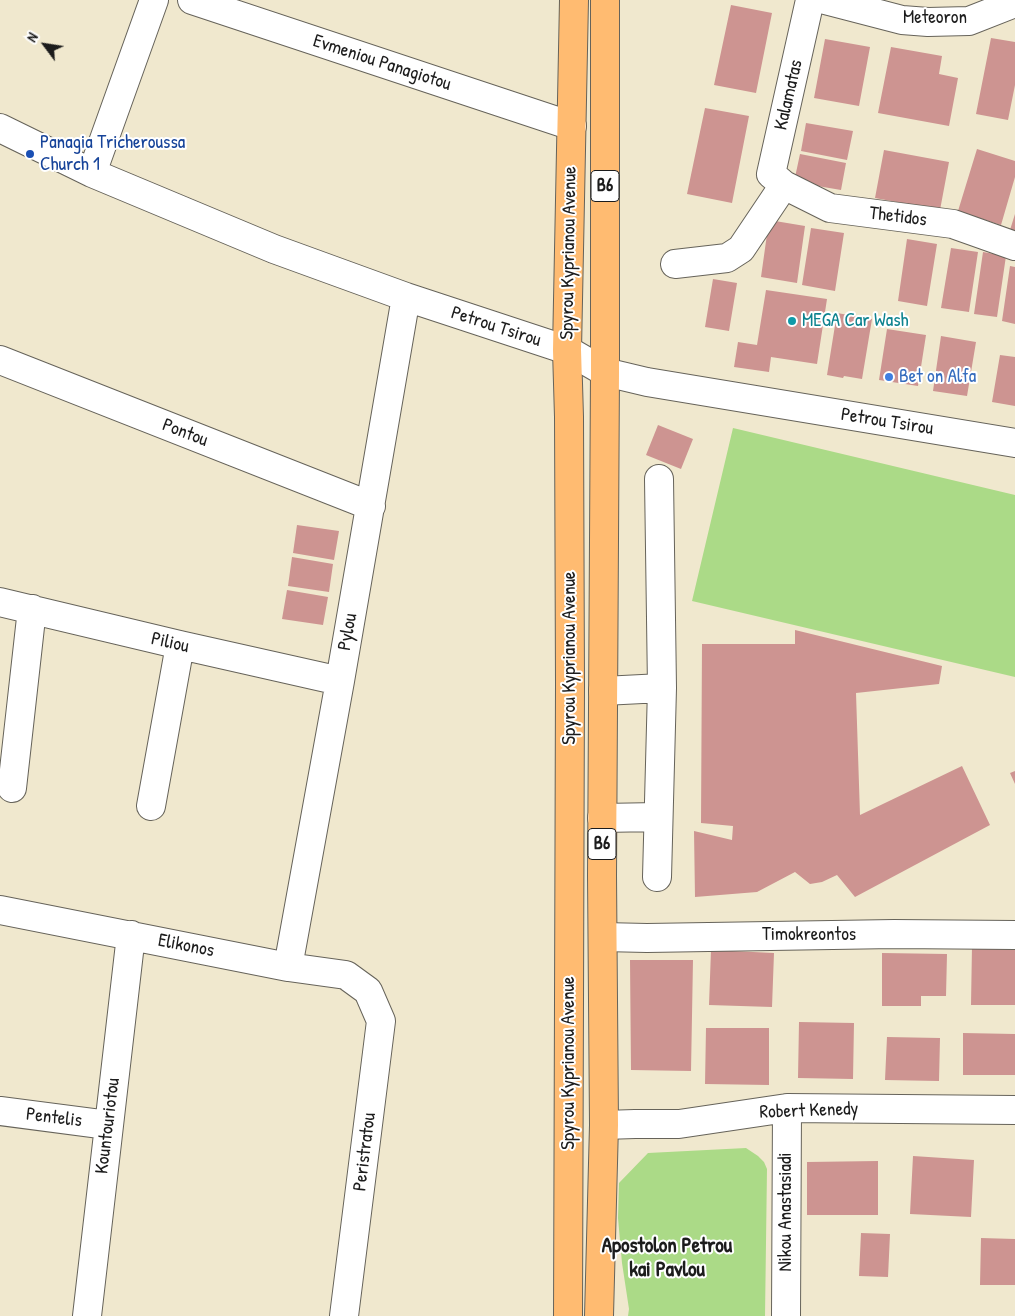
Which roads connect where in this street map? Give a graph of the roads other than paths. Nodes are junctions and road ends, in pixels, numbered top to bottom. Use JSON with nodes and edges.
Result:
{"nodes":[{"id":1,"x":154,"y":0,"type":"edge"},
{"id":2,"x":192,"y":0,"type":"edge"},
{"id":3,"x":574,"y":0,"type":"edge"},
{"id":4,"x":605,"y":0,"type":"edge"},
{"id":5,"x":810,"y":0,"type":"edge"},
{"id":6,"x":825,"y":0,"type":"edge"},
{"id":7,"x":1015,"y":3,"type":"edge"},
{"id":8,"x":572,"y":126,"type":"junction"},
{"id":9,"x":0,"y":128,"type":"edge"},
{"id":10,"x":92,"y":173,"type":"junction"},
{"id":11,"x":784,"y":185,"type":"junction"},
{"id":12,"x":1015,"y":246,"type":"edge"},
{"id":13,"x":674,"y":264,"type":"dead end"},
{"id":14,"x":406,"y":297,"type":"junction"},
{"id":15,"x":567,"y":350,"type":"junction"},
{"id":16,"x":0,"y":360,"type":"edge"},
{"id":17,"x":605,"y":372,"type":"junction"},
{"id":18,"x":1015,"y":443,"type":"edge"},
{"id":19,"x":659,"y":478,"type":"dead end"},
{"id":20,"x":371,"y":506,"type":"junction"},
{"id":21,"x":0,"y":602,"type":"edge"},
{"id":22,"x":32,"y":610,"type":"junction"},
{"id":23,"x":180,"y":645,"type":"junction"},
{"id":24,"x":340,"y":682,"type":"junction"},
{"id":25,"x":662,"y":688,"type":"junction"},
{"id":26,"x":603,"y":691,"type":"junction"},
{"id":27,"x":12,"y":788,"type":"dead end"},
{"id":28,"x":151,"y":806,"type":"dead end"},
{"id":29,"x":658,"y":817,"type":"junction"},
{"id":30,"x":602,"y":818,"type":"junction"},
{"id":31,"x":656,"y":877,"type":"dead end"},
{"id":32,"x":0,"y":910,"type":"edge"},
{"id":33,"x":131,"y":935,"type":"junction"},
{"id":34,"x":1015,"y":936,"type":"edge"},
{"id":35,"x":603,"y":938,"type":"junction"},
{"id":36,"x":288,"y":967,"type":"junction"},
{"id":37,"x":368,"y":991,"type":"joint"},
{"id":38,"x":787,"y":1108,"type":"junction"},
{"id":39,"x":1015,"y":1110,"type":"edge"},
{"id":40,"x":0,"y":1111,"type":"edge"},
{"id":41,"x":108,"y":1125,"type":"junction"},
{"id":42,"x":604,"y":1125,"type":"junction"},
{"id":43,"x":86,"y":1316,"type":"edge"},
{"id":44,"x":344,"y":1316,"type":"edge"},
{"id":45,"x":568,"y":1316,"type":"edge"},
{"id":46,"x":600,"y":1316,"type":"edge"},
{"id":47,"x":786,"y":1316,"type":"edge"}],
"edges":[{"from":1,"to":10,"type":"street"},
{"from":2,"to":8,"type":"street","name":"Evmeniou Panagiotou"},
{"from":3,"to":8,"type":"main road","name":"Spyrou Kyprianou Avenue","number":"B6"},
{"from":4,"to":17,"type":"main road","name":"Spyrou Kyprianou Avenue","number":"B6"},
{"from":5,"to":11,"type":"street","name":"Kalamatas"},
{"from":6,"to":7,"type":"street","name":"Meteoron"},
{"from":8,"to":15,"type":"main road","name":"Spyrou Kyprianou Avenue","number":"B6"},
{"from":9,"to":10,"type":"street","name":"Petrou Tsirou"},
{"from":10,"to":14,"type":"street","name":"Petrou Tsirou"},
{"from":11,"to":12,"type":"street","name":"Thetidos"},
{"from":11,"to":13,"type":"street"},
{"from":14,"to":15,"type":"street","name":"Petrou Tsirou"},
{"from":14,"to":20,"type":"street","name":"Pylou"},
{"from":15,"to":17,"type":"street","name":"Petrou Tsirou"},
{"from":15,"to":45,"type":"main road","name":"Spyrou Kyprianou Avenue","number":"B6"},
{"from":16,"to":20,"type":"street","name":"Pontou"},
{"from":17,"to":18,"type":"street","name":"Petrou Tsirou"},
{"from":17,"to":26,"type":"main road","name":"Spyrou Kyprianou Avenue","number":"B6"},
{"from":19,"to":25,"type":"street"},
{"from":20,"to":24,"type":"street","name":"Pylou"},
{"from":21,"to":22,"type":"street","name":"Piliou"},
{"from":22,"to":23,"type":"street","name":"Piliou"},
{"from":22,"to":27,"type":"street"},
{"from":23,"to":24,"type":"street","name":"Piliou"},
{"from":23,"to":28,"type":"street"},
{"from":24,"to":36,"type":"street","name":"Pylou"},
{"from":25,"to":26,"type":"street"},
{"from":25,"to":29,"type":"street"},
{"from":26,"to":30,"type":"main road","name":"Spyrou Kyprianou Avenue","number":"B6"},
{"from":29,"to":30,"type":"street"},
{"from":29,"to":31,"type":"street"},
{"from":30,"to":35,"type":"main road","name":"Spyrou Kyprianou Avenue","number":"B6"},
{"from":32,"to":33,"type":"street","name":"Elikonos"},
{"from":33,"to":36,"type":"street","name":"Elikonos"},
{"from":33,"to":41,"type":"street","name":"Kountouriotou"},
{"from":34,"to":35,"type":"street","name":"Timokreontos"},
{"from":35,"to":42,"type":"main road","name":"Spyrou Kyprianou Avenue","number":"B6"},
{"from":36,"to":37,"type":"street","name":"Elikonos"},
{"from":37,"to":44,"type":"street","name":"Peristratou"},
{"from":38,"to":39,"type":"street","name":"Robert Kenedy"},
{"from":38,"to":42,"type":"street","name":"Robert Kenedy"},
{"from":38,"to":47,"type":"street","name":"Nikou Anastasiadi"},
{"from":40,"to":41,"type":"street","name":"Pentelis"},
{"from":41,"to":43,"type":"street","name":"Kountouriotou"},
{"from":42,"to":46,"type":"main road","name":"Spyrou Kyprianou Avenue","number":"B6"}]}
